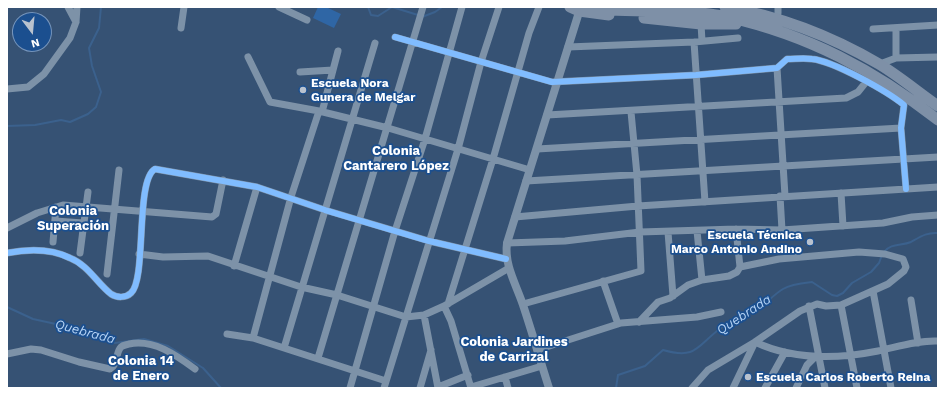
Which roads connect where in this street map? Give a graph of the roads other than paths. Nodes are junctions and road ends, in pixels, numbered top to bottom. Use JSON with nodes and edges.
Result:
{"nodes":[{"id":1,"x":68,"y":7,"type":"edge"},
{"id":2,"x":77,"y":7,"type":"edge"},
{"id":3,"x":184,"y":7,"type":"edge"},
{"id":4,"x":279,"y":7,"type":"edge"},
{"id":5,"x":423,"y":7,"type":"edge"},
{"id":6,"x":462,"y":7,"type":"edge"},
{"id":7,"x":499,"y":7,"type":"edge"},
{"id":8,"x":539,"y":7,"type":"edge"},
{"id":9,"x":598,"y":7,"type":"edge"},
{"id":10,"x":725,"y":7,"type":"edge"},
{"id":11,"x":756,"y":7,"type":"edge"},
{"id":12,"x":576,"y":9,"type":"edge"},
{"id":13,"x":778,"y":10,"type":"edge"},
{"id":14,"x":307,"y":20,"type":"dead end"},
{"id":15,"x":76,"y":22,"type":"junction"},
{"id":16,"x":701,"y":24,"type":"junction"},
{"id":17,"x":755,"y":25,"type":"junction"},
{"id":18,"x":938,"y":25,"type":"edge"},
{"id":19,"x":803,"y":27,"type":"junction"},
{"id":20,"x":181,"y":28,"type":"dead end"},
{"id":21,"x":896,"y":28,"type":"junction"},
{"id":22,"x":873,"y":29,"type":"dead end"},
{"id":23,"x":395,"y":37,"type":"dead end"},
{"id":24,"x":738,"y":38,"type":"dead end"},
{"id":25,"x":702,"y":41,"type":"junction"},
{"id":26,"x":805,"y":41,"type":"junction"},
{"id":27,"x":412,"y":42,"type":"junction"},
{"id":28,"x":694,"y":42,"type":"junction"},
{"id":29,"x":375,"y":43,"type":"dead end"},
{"id":30,"x":568,"y":48,"type":"junction"},
{"id":31,"x":338,"y":51,"type":"dead end"},
{"id":32,"x":448,"y":52,"type":"junction"},
{"id":33,"x":248,"y":57,"type":"dead end"},
{"id":34,"x":938,"y":57,"type":"edge"},
{"id":35,"x":810,"y":58,"type":"junction"},
{"id":36,"x":896,"y":58,"type":"junction"},
{"id":37,"x":481,"y":62,"type":"junction"},
{"id":38,"x":880,"y":64,"type":"junction"},
{"id":39,"x":776,"y":68,"type":"junction"},
{"id":40,"x":333,"y":70,"type":"junction"},
{"id":41,"x":300,"y":72,"type":"dead end"},
{"id":42,"x":517,"y":73,"type":"junction"},
{"id":43,"x":696,"y":75,"type":"junction"},
{"id":44,"x":558,"y":81,"type":"junction"},
{"id":45,"x":866,"y":82,"type":"junction"},
{"id":46,"x":7,"y":89,"type":"edge"},
{"id":47,"x":779,"y":102,"type":"junction"},
{"id":48,"x":938,"y":106,"type":"edge"},
{"id":49,"x":699,"y":108,"type":"junction"},
{"id":50,"x":320,"y":111,"type":"junction"},
{"id":51,"x":631,"y":112,"type":"junction"},
{"id":52,"x":547,"y":116,"type":"junction"},
{"id":53,"x":352,"y":119,"type":"junction"},
{"id":54,"x":938,"y":120,"type":"edge"},
{"id":55,"x":388,"y":128,"type":"junction"},
{"id":56,"x":901,"y":128,"type":"junction"},
{"id":57,"x":781,"y":134,"type":"junction"},
{"id":58,"x":425,"y":139,"type":"junction"},
{"id":59,"x":701,"y":140,"type":"junction"},
{"id":60,"x":634,"y":144,"type":"junction"},
{"id":61,"x":458,"y":149,"type":"junction"},
{"id":62,"x":537,"y":149,"type":"junction"},
{"id":63,"x":938,"y":157,"type":"edge"},
{"id":64,"x":904,"y":158,"type":"junction"},
{"id":65,"x":494,"y":159,"type":"junction"},
{"id":66,"x":783,"y":166,"type":"junction"},
{"id":67,"x":118,"y":170,"type":"dead end"},
{"id":68,"x":530,"y":170,"type":"junction"},
{"id":69,"x":703,"y":170,"type":"junction"},
{"id":70,"x":637,"y":175,"type":"junction"},
{"id":71,"x":223,"y":180,"type":"junction"},
{"id":72,"x":526,"y":181,"type":"junction"},
{"id":73,"x":257,"y":187,"type":"junction"},
{"id":74,"x":938,"y":187,"type":"edge"},
{"id":75,"x":906,"y":189,"type":"junction"},
{"id":76,"x":88,"y":192,"type":"dead end"},
{"id":77,"x":841,"y":193,"type":"junction"},
{"id":78,"x":783,"y":196,"type":"junction"},
{"id":79,"x":291,"y":197,"type":"junction"},
{"id":80,"x":705,"y":202,"type":"junction"},
{"id":81,"x":638,"y":206,"type":"junction"},
{"id":82,"x":56,"y":207,"type":"junction"},
{"id":83,"x":85,"y":207,"type":"junction"},
{"id":84,"x":114,"y":209,"type":"junction"},
{"id":85,"x":325,"y":210,"type":"junction"},
{"id":86,"x":143,"y":211,"type":"junction"},
{"id":87,"x":938,"y":215,"type":"edge"},
{"id":88,"x":515,"y":217,"type":"junction"},
{"id":89,"x":360,"y":220,"type":"junction"},
{"id":90,"x":55,"y":221,"type":"junction"},
{"id":91,"x":84,"y":223,"type":"junction"},
{"id":92,"x":843,"y":226,"type":"junction"},
{"id":93,"x":7,"y":228,"type":"edge"},
{"id":94,"x":736,"y":229,"type":"junction"},
{"id":95,"x":782,"y":230,"type":"junction"},
{"id":96,"x":395,"y":231,"type":"junction"},
{"id":97,"x":697,"y":231,"type":"junction"},
{"id":98,"x":640,"y":232,"type":"junction"},
{"id":99,"x":668,"y":232,"type":"junction"},
{"id":100,"x":429,"y":241,"type":"junction"},
{"id":101,"x":53,"y":242,"type":"dead end"},
{"id":102,"x":507,"y":243,"type":"junction"},
{"id":103,"x":465,"y":250,"type":"junction"},
{"id":104,"x":80,"y":253,"type":"dead end"},
{"id":105,"x":7,"y":254,"type":"edge"},
{"id":106,"x":139,"y":254,"type":"junction"},
{"id":107,"x":506,"y":259,"type":"junction"},
{"id":108,"x":234,"y":266,"type":"junction"},
{"id":109,"x":740,"y":267,"type":"junction"},
{"id":110,"x":508,"y":268,"type":"junction"},
{"id":111,"x":107,"y":274,"type":"dead end"},
{"id":112,"x":269,"y":277,"type":"junction"},
{"id":113,"x":702,"y":280,"type":"junction"},
{"id":114,"x":603,"y":281,"type":"junction"},
{"id":115,"x":301,"y":287,"type":"junction"},
{"id":116,"x":873,"y":291,"type":"junction"},
{"id":117,"x":337,"y":295,"type":"junction"},
{"id":118,"x":674,"y":296,"type":"junction"},
{"id":119,"x":911,"y":300,"type":"dead end"},
{"id":120,"x":523,"y":304,"type":"junction"},
{"id":121,"x":446,"y":305,"type":"junction"},
{"id":122,"x":841,"y":305,"type":"junction"},
{"id":123,"x":809,"y":306,"type":"junction"},
{"id":124,"x":374,"y":308,"type":"junction"},
{"id":125,"x":721,"y":312,"type":"dead end"},
{"id":126,"x":424,"y":315,"type":"junction"},
{"id":127,"x":406,"y":318,"type":"junction"},
{"id":128,"x":639,"y":322,"type":"junction"},
{"id":129,"x":618,"y":324,"type":"junction"},
{"id":130,"x":227,"y":334,"type":"dead end"},
{"id":131,"x":253,"y":338,"type":"junction"},
{"id":132,"x":755,"y":342,"type":"junction"},
{"id":133,"x":938,"y":342,"type":"edge"},
{"id":134,"x":918,"y":343,"type":"junction"},
{"id":135,"x":284,"y":348,"type":"junction"},
{"id":136,"x":431,"y":348,"type":"junction"},
{"id":137,"x":537,"y":350,"type":"junction"},
{"id":138,"x":884,"y":350,"type":"junction"},
{"id":139,"x":785,"y":352,"type":"junction"},
{"id":140,"x":7,"y":354,"type":"edge"},
{"id":141,"x":851,"y":356,"type":"junction"},
{"id":142,"x":318,"y":358,"type":"junction"},
{"id":143,"x":819,"y":358,"type":"junction"},
{"id":144,"x":542,"y":366,"type":"junction"},
{"id":145,"x":195,"y":369,"type":"dead end"},
{"id":146,"x":355,"y":372,"type":"junction"},
{"id":147,"x":468,"y":375,"type":"junction"},
{"id":148,"x":505,"y":377,"type":"junction"},
{"id":149,"x":385,"y":384,"type":"edge"},
{"id":150,"x":471,"y":387,"type":"edge"},
{"id":151,"x":350,"y":388,"type":"edge"},
{"id":152,"x":420,"y":388,"type":"edge"},
{"id":153,"x":438,"y":388,"type":"edge"},
{"id":154,"x":508,"y":388,"type":"edge"},
{"id":155,"x":549,"y":388,"type":"edge"},
{"id":156,"x":692,"y":388,"type":"edge"},
{"id":157,"x":733,"y":388,"type":"edge"},
{"id":158,"x":765,"y":388,"type":"edge"},
{"id":159,"x":796,"y":388,"type":"edge"},
{"id":160,"x":825,"y":388,"type":"edge"},
{"id":161,"x":857,"y":388,"type":"edge"},
{"id":162,"x":891,"y":388,"type":"edge"}],
"edges":[{"from":1,"to":15,"type":"street"},
{"from":2,"to":15,"type":"street"},
{"from":3,"to":20,"type":"street"},
{"from":4,"to":14,"type":"street"},
{"from":5,"to":27,"type":"street"},
{"from":6,"to":32,"type":"street"},
{"from":7,"to":37,"type":"street"},
{"from":8,"to":42,"type":"street"},
{"from":9,"to":17,"type":"highway"},
{"from":10,"to":19,"type":"highway"},
{"from":11,"to":13,"type":"highway"},
{"from":12,"to":16,"type":"highway"},
{"from":12,"to":30,"type":"street"},
{"from":13,"to":19,"type":"highway"},
{"from":15,"to":46,"type":"street"},
{"from":16,"to":17,"type":"highway"},
{"from":16,"to":25,"type":"street"},
{"from":17,"to":26,"type":"highway"},
{"from":18,"to":21,"type":"street"},
{"from":19,"to":38,"type":"highway"},
{"from":21,"to":22,"type":"street"},
{"from":21,"to":36,"type":"street"},
{"from":23,"to":27,"type":"street"},
{"from":24,"to":25,"type":"street"},
{"from":25,"to":28,"type":"street"},
{"from":26,"to":35,"type":"street"},
{"from":26,"to":54,"type":"highway"},
{"from":27,"to":32,"type":"street"},
{"from":27,"to":55,"type":"street"},
{"from":28,"to":30,"type":"street"},
{"from":28,"to":43,"type":"street"},
{"from":29,"to":53,"type":"street"},
{"from":30,"to":44,"type":"street"},
{"from":31,"to":40,"type":"street"},
{"from":32,"to":37,"type":"street"},
{"from":32,"to":58,"type":"street"},
{"from":33,"to":50,"type":"street"},
{"from":34,"to":36,"type":"street"},
{"from":35,"to":39,"type":"street"},
{"from":35,"to":45,"type":"street"},
{"from":36,"to":38,"type":"street"},
{"from":37,"to":42,"type":"street"},
{"from":37,"to":61,"type":"street"},
{"from":38,"to":48,"type":"highway"},
{"from":39,"to":43,"type":"street"},
{"from":39,"to":47,"type":"street"},
{"from":40,"to":41,"type":"street"},
{"from":40,"to":50,"type":"street"},
{"from":42,"to":44,"type":"street"},
{"from":42,"to":65,"type":"street"},
{"from":43,"to":44,"type":"street"},
{"from":43,"to":49,"type":"street"},
{"from":44,"to":52,"type":"street"},
{"from":45,"to":47,"type":"street"},
{"from":45,"to":56,"type":"street"},
{"from":47,"to":49,"type":"street"},
{"from":47,"to":57,"type":"street"},
{"from":49,"to":51,"type":"street"},
{"from":49,"to":59,"type":"street"},
{"from":50,"to":53,"type":"street"},
{"from":50,"to":79,"type":"street"},
{"from":51,"to":52,"type":"street"},
{"from":51,"to":60,"type":"street"},
{"from":52,"to":62,"type":"street"},
{"from":53,"to":55,"type":"street"},
{"from":53,"to":85,"type":"street"},
{"from":55,"to":58,"type":"street"},
{"from":55,"to":89,"type":"street"},
{"from":56,"to":57,"type":"street"},
{"from":56,"to":64,"type":"street"},
{"from":57,"to":59,"type":"street"},
{"from":57,"to":66,"type":"street"},
{"from":58,"to":61,"type":"street"},
{"from":58,"to":96,"type":"street"},
{"from":59,"to":60,"type":"street"},
{"from":59,"to":69,"type":"street"},
{"from":60,"to":62,"type":"street"},
{"from":60,"to":70,"type":"street"},
{"from":61,"to":65,"type":"street"},
{"from":61,"to":100,"type":"street"},
{"from":62,"to":68,"type":"street"},
{"from":63,"to":64,"type":"street"},
{"from":64,"to":66,"type":"street"},
{"from":64,"to":75,"type":"street"},
{"from":65,"to":68,"type":"street"},
{"from":65,"to":103,"type":"street"},
{"from":66,"to":69,"type":"street"},
{"from":66,"to":78,"type":"street"},
{"from":67,"to":84,"type":"street"},
{"from":68,"to":72,"type":"street"},
{"from":69,"to":70,"type":"street"},
{"from":69,"to":80,"type":"street"},
{"from":70,"to":72,"type":"street"},
{"from":70,"to":81,"type":"street"},
{"from":71,"to":73,"type":"street"},
{"from":71,"to":86,"type":"street"},
{"from":71,"to":86,"type":"street"},
{"from":72,"to":88,"type":"street"},
{"from":73,"to":79,"type":"street"},
{"from":73,"to":108,"type":"street"},
{"from":74,"to":75,"type":"street"},
{"from":75,"to":77,"type":"street"},
{"from":76,"to":83,"type":"street"},
{"from":77,"to":78,"type":"street"},
{"from":77,"to":92,"type":"street"},
{"from":78,"to":80,"type":"street"},
{"from":78,"to":95,"type":"street"},
{"from":79,"to":85,"type":"street"},
{"from":79,"to":112,"type":"street"},
{"from":80,"to":81,"type":"street"},
{"from":81,"to":88,"type":"street"},
{"from":81,"to":98,"type":"street"},
{"from":82,"to":83,"type":"street"},
{"from":82,"to":90,"type":"street"},
{"from":82,"to":93,"type":"street"},
{"from":83,"to":84,"type":"street"},
{"from":83,"to":91,"type":"street"},
{"from":84,"to":86,"type":"street"},
{"from":84,"to":111,"type":"street"},
{"from":85,"to":89,"type":"street"},
{"from":85,"to":115,"type":"street"},
{"from":86,"to":106,"type":"street"},
{"from":87,"to":92,"type":"street"},
{"from":88,"to":102,"type":"street"},
{"from":89,"to":96,"type":"street"},
{"from":89,"to":117,"type":"street"},
{"from":90,"to":91,"type":"street"},
{"from":90,"to":101,"type":"street"},
{"from":91,"to":104,"type":"street"},
{"from":92,"to":95,"type":"street"},
{"from":94,"to":95,"type":"street"},
{"from":94,"to":97,"type":"street"},
{"from":94,"to":109,"type":"street"},
{"from":96,"to":100,"type":"street"},
{"from":96,"to":124,"type":"street"},
{"from":97,"to":99,"type":"street"},
{"from":97,"to":113,"type":"street"},
{"from":98,"to":99,"type":"street"},
{"from":98,"to":102,"type":"street"},
{"from":98,"to":114,"type":"street"},
{"from":99,"to":118,"type":"street"},
{"from":100,"to":103,"type":"street"},
{"from":100,"to":127,"type":"street"},
{"from":102,"to":107,"type":"street"},
{"from":103,"to":107,"type":"street"},
{"from":103,"to":121,"type":"street"},
{"from":105,"to":106,"type":"street"},
{"from":106,"to":108,"type":"street"},
{"from":107,"to":110,"type":"street"},
{"from":108,"to":112,"type":"street"},
{"from":109,"to":113,"type":"street"},
{"from":109,"to":116,"type":"street"},
{"from":110,"to":120,"type":"street"},
{"from":110,"to":121,"type":"street"},
{"from":112,"to":115,"type":"street"},
{"from":112,"to":131,"type":"street"},
{"from":113,"to":118,"type":"street"},
{"from":114,"to":120,"type":"street"},
{"from":114,"to":129,"type":"street"},
{"from":115,"to":117,"type":"street"},
{"from":115,"to":135,"type":"street"},
{"from":116,"to":122,"type":"street"},
{"from":116,"to":138,"type":"street"},
{"from":117,"to":124,"type":"street"},
{"from":117,"to":142,"type":"street"},
{"from":118,"to":128,"type":"street"},
{"from":119,"to":134,"type":"street"},
{"from":120,"to":137,"type":"street"},
{"from":121,"to":126,"type":"street"},
{"from":121,"to":147,"type":"street"},
{"from":122,"to":123,"type":"street"},
{"from":122,"to":141,"type":"street"},
{"from":123,"to":132,"type":"street"},
{"from":123,"to":143,"type":"street"},
{"from":124,"to":127,"type":"street"},
{"from":124,"to":146,"type":"street"},
{"from":125,"to":128,"type":"street"},
{"from":126,"to":127,"type":"street"},
{"from":126,"to":136,"type":"street"},
{"from":127,"to":149,"type":"street"},
{"from":128,"to":129,"type":"street"},
{"from":129,"to":137,"type":"street"},
{"from":130,"to":131,"type":"street"},
{"from":131,"to":135,"type":"street"},
{"from":132,"to":139,"type":"street"},
{"from":132,"to":156,"type":"street"},
{"from":132,"to":157,"type":"street"},
{"from":133,"to":134,"type":"street"},
{"from":134,"to":138,"type":"street"},
{"from":135,"to":142,"type":"street"},
{"from":136,"to":152,"type":"street"},
{"from":136,"to":153,"type":"street"},
{"from":137,"to":144,"type":"street"},
{"from":138,"to":141,"type":"street"},
{"from":138,"to":162,"type":"street"},
{"from":139,"to":143,"type":"street"},
{"from":139,"to":158,"type":"street"},
{"from":140,"to":145,"type":"street"},
{"from":141,"to":143,"type":"street"},
{"from":141,"to":161,"type":"street"},
{"from":142,"to":146,"type":"street"},
{"from":143,"to":159,"type":"street"},
{"from":143,"to":160,"type":"street"},
{"from":144,"to":148,"type":"street"},
{"from":144,"to":155,"type":"street"},
{"from":146,"to":149,"type":"street"},
{"from":146,"to":151,"type":"street"},
{"from":147,"to":150,"type":"street"},
{"from":147,"to":153,"type":"street"},
{"from":148,"to":150,"type":"street"},
{"from":148,"to":154,"type":"street"}]}
